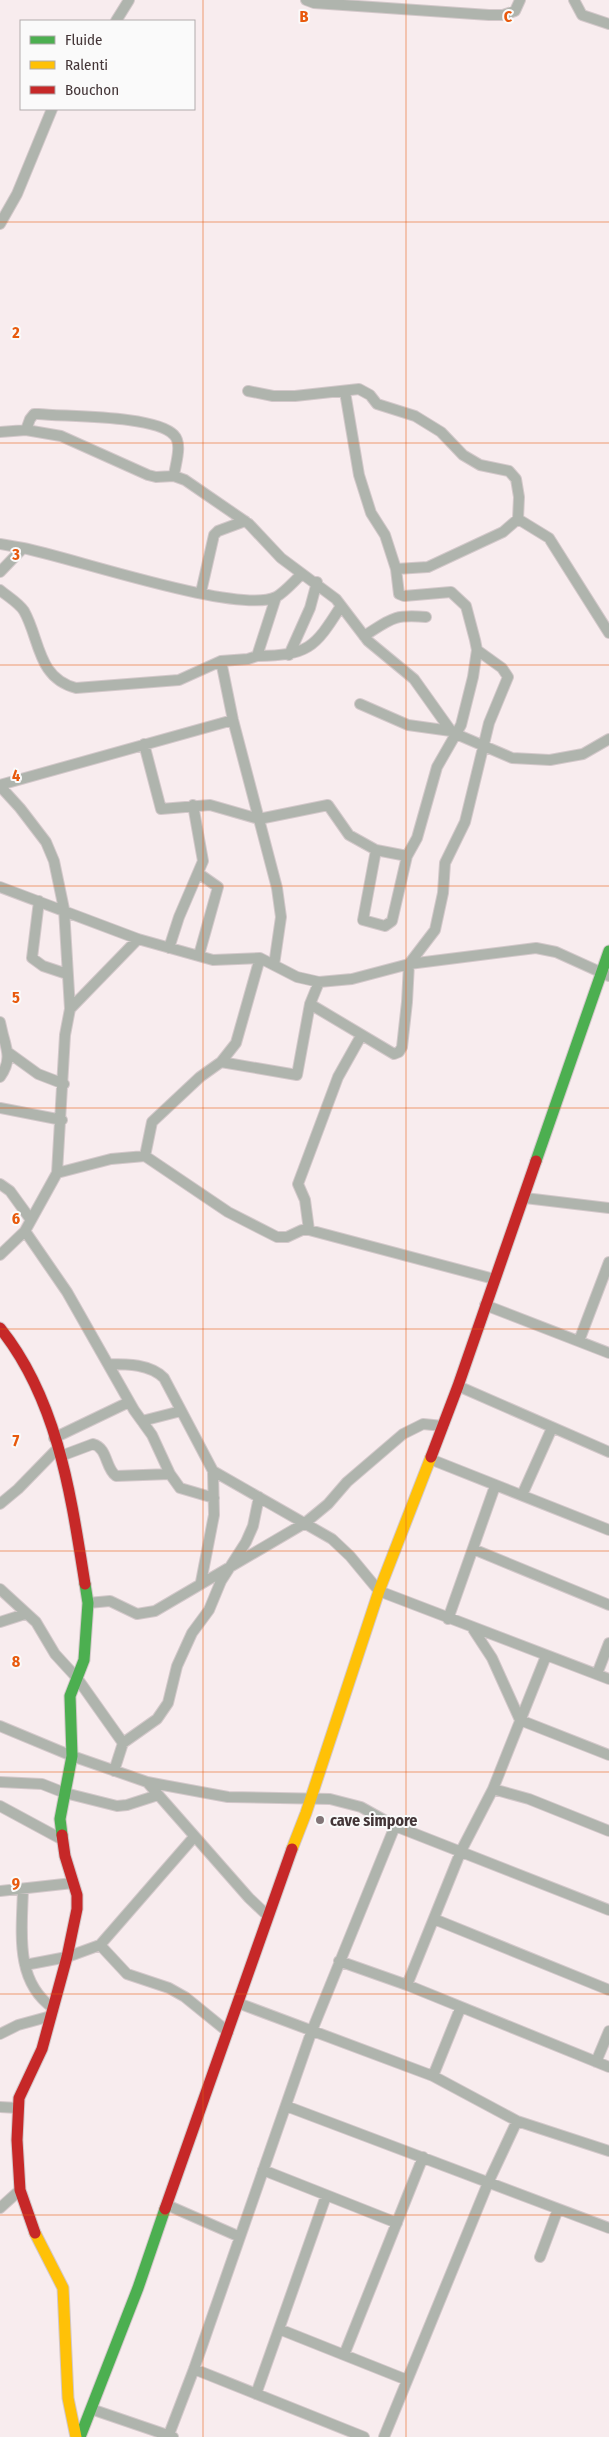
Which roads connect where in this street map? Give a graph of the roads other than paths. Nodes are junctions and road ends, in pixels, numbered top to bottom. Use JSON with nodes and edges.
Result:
{"nodes":[{"id":1,"x":129,"y":0,"type":"edge"},
{"id":2,"x":306,"y":0,"type":"edge"},
{"id":3,"x":520,"y":0,"type":"edge"},
{"id":4,"x":574,"y":0,"type":"edge"},
{"id":5,"x":117,"y":20,"type":"edge"},
{"id":6,"x":609,"y":24,"type":"edge"},
{"id":7,"x":52,"y":110,"type":"edge"},
{"id":8,"x":0,"y":224,"type":"edge"},
{"id":9,"x":248,"y":391,"type":"dead end"},
{"id":10,"x":344,"y":392,"type":"junction"},
{"id":11,"x":26,"y":430,"type":"junction"},
{"id":12,"x":0,"y":432,"type":"edge"},
{"id":13,"x":174,"y":476,"type":"junction"},
{"id":14,"x":518,"y":520,"type":"junction"},
{"id":15,"x":245,"y":521,"type":"junction"},
{"id":16,"x":0,"y":544,"type":"edge"},
{"id":17,"x":22,"y":548,"type":"junction"},
{"id":18,"x":396,"y":569,"type":"junction"},
{"id":19,"x":0,"y":572,"type":"edge"},
{"id":20,"x":302,"y":574,"type":"junction"},
{"id":21,"x":316,"y":582,"type":"junction"},
{"id":22,"x":0,"y":590,"type":"edge"},
{"id":23,"x":201,"y":592,"type":"junction"},
{"id":24,"x":276,"y":597,"type":"junction"},
{"id":25,"x":341,"y":606,"type":"junction"},
{"id":26,"x":426,"y":617,"type":"dead end"},
{"id":27,"x":609,"y":633,"type":"edge"},
{"id":28,"x":364,"y":636,"type":"junction"},
{"id":29,"x":477,"y":650,"type":"junction"},
{"id":30,"x":289,"y":654,"type":"junction"},
{"id":31,"x":257,"y":656,"type":"junction"},
{"id":32,"x":221,"y":662,"type":"junction"},
{"id":33,"x":360,"y":704,"type":"dead end"},
{"id":34,"x":233,"y":720,"type":"junction"},
{"id":35,"x":454,"y":733,"type":"junction"},
{"id":36,"x":609,"y":739,"type":"edge"},
{"id":37,"x":144,"y":744,"type":"junction"},
{"id":38,"x":484,"y":745,"type":"junction"},
{"id":39,"x":0,"y":786,"type":"edge"},
{"id":40,"x":193,"y":805,"type":"junction"},
{"id":41,"x":259,"y":820,"type":"junction"},
{"id":42,"x":376,"y":850,"type":"junction"},
{"id":43,"x":407,"y":856,"type":"junction"},
{"id":44,"x":198,"y":873,"type":"junction"},
{"id":45,"x":0,"y":886,"type":"edge"},
{"id":46,"x":39,"y":901,"type":"junction"},
{"id":47,"x":64,"y":910,"type":"junction"},
{"id":48,"x":138,"y":939,"type":"junction"},
{"id":49,"x":169,"y":948,"type":"junction"},
{"id":50,"x":609,"y":951,"type":"edge"},
{"id":51,"x":199,"y":955,"type":"junction"},
{"id":52,"x":260,"y":958,"type":"junction"},
{"id":53,"x":408,"y":964,"type":"junction"},
{"id":54,"x":274,"y":965,"type":"junction"},
{"id":55,"x":67,"y":974,"type":"junction"},
{"id":56,"x":605,"y":974,"type":"edge"},
{"id":57,"x":319,"y":982,"type":"junction"},
{"id":58,"x":310,"y":1004,"type":"junction"},
{"id":59,"x":70,"y":1010,"type":"junction"},
{"id":60,"x":0,"y":1022,"type":"edge"},
{"id":61,"x":2,"y":1035,"type":"edge"},
{"id":62,"x":361,"y":1036,"type":"junction"},
{"id":63,"x":9,"y":1053,"type":"junction"},
{"id":64,"x":221,"y":1062,"type":"junction"},
{"id":65,"x":0,"y":1077,"type":"edge"},
{"id":66,"x":64,"y":1084,"type":"junction"},
{"id":67,"x":0,"y":1108,"type":"edge"},
{"id":68,"x":62,"y":1120,"type":"junction"},
{"id":69,"x":145,"y":1156,"type":"junction"},
{"id":70,"x":58,"y":1173,"type":"junction"},
{"id":71,"x":0,"y":1184,"type":"edge"},
{"id":72,"x":5,"y":1193,"type":"edge"},
{"id":73,"x":525,"y":1198,"type":"junction"},
{"id":74,"x":609,"y":1208,"type":"edge"},
{"id":75,"x":31,"y":1220,"type":"junction"},
{"id":76,"x":309,"y":1230,"type":"junction"},
{"id":77,"x":25,"y":1231,"type":"junction"},
{"id":78,"x":0,"y":1255,"type":"edge"},
{"id":79,"x":609,"y":1262,"type":"edge"},
{"id":80,"x":494,"y":1279,"type":"junction"},
{"id":81,"x":486,"y":1305,"type":"junction"},
{"id":82,"x":0,"y":1328,"type":"edge"},
{"id":83,"x":579,"y":1341,"type":"junction"},
{"id":84,"x":609,"y":1353,"type":"edge"},
{"id":85,"x":108,"y":1364,"type":"junction"},
{"id":86,"x":458,"y":1386,"type":"junction"},
{"id":87,"x":129,"y":1402,"type":"junction"},
{"id":88,"x":181,"y":1411,"type":"junction"},
{"id":89,"x":142,"y":1421,"type":"junction"},
{"id":90,"x":443,"y":1426,"type":"junction"},
{"id":91,"x":552,"y":1428,"type":"junction"},
{"id":92,"x":58,"y":1447,"type":"junction"},
{"id":93,"x":609,"y":1452,"type":"edge"},
{"id":94,"x":430,"y":1459,"type":"junction"},
{"id":95,"x":213,"y":1471,"type":"junction"},
{"id":96,"x":170,"y":1474,"type":"junction"},
{"id":97,"x":495,"y":1486,"type":"junction"},
{"id":98,"x":522,"y":1495,"type":"junction"},
{"id":99,"x":259,"y":1497,"type":"junction"},
{"id":100,"x":214,"y":1498,"type":"junction"},
{"id":101,"x":0,"y":1504,"type":"edge"},
{"id":102,"x":305,"y":1523,"type":"junction"},
{"id":103,"x":609,"y":1530,"type":"edge"},
{"id":104,"x":473,"y":1549,"type":"junction"},
{"id":105,"x":230,"y":1566,"type":"junction"},
{"id":106,"x":201,"y":1582,"type":"junction"},
{"id":107,"x":0,"y":1590,"type":"edge"},
{"id":108,"x":379,"y":1591,"type":"junction"},
{"id":109,"x":88,"y":1603,"type":"junction"},
{"id":110,"x":609,"y":1605,"type":"edge"},
{"id":111,"x":25,"y":1614,"type":"junction"},
{"id":112,"x":448,"y":1619,"type":"junction"},
{"id":113,"x":0,"y":1622,"type":"edge"},
{"id":114,"x":473,"y":1628,"type":"junction"},
{"id":115,"x":609,"y":1644,"type":"edge"},
{"id":116,"x":546,"y":1656,"type":"junction"},
{"id":117,"x":597,"y":1674,"type":"junction"},
{"id":118,"x":76,"y":1678,"type":"junction"},
{"id":119,"x":609,"y":1679,"type":"edge"},
{"id":120,"x":520,"y":1720,"type":"junction"},
{"id":121,"x":0,"y":1726,"type":"edge"},
{"id":122,"x":123,"y":1744,"type":"junction"},
{"id":123,"x":609,"y":1755,"type":"edge"},
{"id":124,"x":72,"y":1756,"type":"junction"},
{"id":125,"x":114,"y":1771,"type":"junction"},
{"id":126,"x":0,"y":1782,"type":"edge"},
{"id":127,"x":146,"y":1782,"type":"junction"},
{"id":128,"x":492,"y":1789,"type":"junction"},
{"id":129,"x":65,"y":1793,"type":"junction"},
{"id":130,"x":158,"y":1795,"type":"junction"},
{"id":131,"x":311,"y":1798,"type":"junction"},
{"id":132,"x":0,"y":1806,"type":"edge"},
{"id":133,"x":396,"y":1826,"type":"junction"},
{"id":134,"x":609,"y":1831,"type":"edge"},
{"id":135,"x":194,"y":1836,"type":"junction"},
{"id":136,"x":63,"y":1840,"type":"junction"},
{"id":137,"x":461,"y":1852,"type":"junction"},
{"id":138,"x":73,"y":1883,"type":"junction"},
{"id":139,"x":23,"y":1889,"type":"junction"},
{"id":140,"x":0,"y":1891,"type":"edge"},
{"id":141,"x":609,"y":1910,"type":"edge"},
{"id":142,"x":268,"y":1916,"type":"junction"},
{"id":143,"x":434,"y":1919,"type":"junction"},
{"id":144,"x":100,"y":1945,"type":"junction"},
{"id":145,"x":67,"y":1957,"type":"junction"},
{"id":146,"x":339,"y":1961,"type":"junction"},
{"id":147,"x":25,"y":1965,"type":"junction"},
{"id":148,"x":407,"y":1985,"type":"junction"},
{"id":149,"x":609,"y":1990,"type":"edge"},
{"id":150,"x":238,"y":2004,"type":"junction"},
{"id":151,"x":460,"y":2008,"type":"junction"},
{"id":152,"x":52,"y":2012,"type":"junction"},
{"id":153,"x":609,"y":2031,"type":"edge"},
{"id":154,"x":228,"y":2032,"type":"junction"},
{"id":155,"x":311,"y":2033,"type":"junction"},
{"id":156,"x":0,"y":2034,"type":"edge"},
{"id":157,"x":596,"y":2062,"type":"junction"},
{"id":158,"x":609,"y":2067,"type":"edge"},
{"id":159,"x":433,"y":2076,"type":"junction"},
{"id":160,"x":286,"y":2106,"type":"junction"},
{"id":161,"x":0,"y":2107,"type":"edge"},
{"id":162,"x":18,"y":2108,"type":"junction"},
{"id":163,"x":518,"y":2121,"type":"junction"},
{"id":164,"x":609,"y":2151,"type":"edge"},
{"id":165,"x":423,"y":2157,"type":"junction"},
{"id":166,"x":264,"y":2170,"type":"junction"},
{"id":167,"x":488,"y":2183,"type":"junction"},
{"id":168,"x":20,"y":2190,"type":"junction"},
{"id":169,"x":326,"y":2196,"type":"junction"},
{"id":170,"x":167,"y":2205,"type":"junction"},
{"id":171,"x":0,"y":2208,"type":"edge"},
{"id":172,"x":558,"y":2209,"type":"junction"},
{"id":173,"x":396,"y":2223,"type":"junction"},
{"id":174,"x":609,"y":2228,"type":"edge"},
{"id":175,"x":240,"y":2237,"type":"junction"},
{"id":176,"x":540,"y":2257,"type":"dead end"},
{"id":177,"x":279,"y":2329,"type":"junction"},
{"id":178,"x":344,"y":2355,"type":"junction"},
{"id":179,"x":194,"y":2369,"type":"junction"},
{"id":180,"x":407,"y":2380,"type":"junction"},
{"id":181,"x":256,"y":2394,"type":"junction"},
{"id":182,"x":91,"y":2409,"type":"junction"},
{"id":183,"x":170,"y":2436,"type":"edge"},
{"id":184,"x":76,"y":2437,"type":"edge"},
{"id":185,"x":80,"y":2437,"type":"edge"},
{"id":186,"x":364,"y":2437,"type":"edge"},
{"id":187,"x":384,"y":2437,"type":"edge"}],
"edges":[{"from":1,"to":5,"type":"street"},
{"from":2,"to":3,"type":"street"},
{"from":4,"to":6,"type":"street"},
{"from":7,"to":8,"type":"street"},
{"from":9,"to":10,"type":"street"},
{"from":10,"to":14,"type":"street"},
{"from":10,"to":18,"type":"street"},
{"from":11,"to":12,"type":"street"},
{"from":11,"to":13,"type":"street"},
{"from":11,"to":13,"type":"street"},
{"from":13,"to":15,"type":"street"},
{"from":14,"to":18,"type":"street"},
{"from":14,"to":27,"type":"street"},
{"from":15,"to":20,"type":"street"},
{"from":15,"to":23,"type":"street"},
{"from":16,"to":17,"type":"street"},
{"from":17,"to":19,"type":"street"},
{"from":17,"to":23,"type":"street"},
{"from":18,"to":29,"type":"street"},
{"from":20,"to":21,"type":"street"},
{"from":20,"to":24,"type":"street"},
{"from":21,"to":25,"type":"street"},
{"from":21,"to":30,"type":"street"},
{"from":22,"to":32,"type":"street"},
{"from":23,"to":24,"type":"street"},
{"from":24,"to":31,"type":"street"},
{"from":25,"to":28,"type":"street"},
{"from":25,"to":30,"type":"street"},
{"from":26,"to":28,"type":"street"},
{"from":28,"to":35,"type":"street"},
{"from":29,"to":35,"type":"street"},
{"from":29,"to":38,"type":"street"},
{"from":30,"to":31,"type":"street"},
{"from":31,"to":32,"type":"street"},
{"from":32,"to":34,"type":"street"},
{"from":33,"to":35,"type":"street"},
{"from":34,"to":37,"type":"street"},
{"from":34,"to":41,"type":"street"},
{"from":35,"to":38,"type":"street"},
{"from":35,"to":43,"type":"street"},
{"from":36,"to":38,"type":"street"},
{"from":37,"to":39,"type":"street"},
{"from":37,"to":40,"type":"street"},
{"from":38,"to":53,"type":"street"},
{"from":39,"to":47,"type":"street"},
{"from":40,"to":41,"type":"street"},
{"from":40,"to":44,"type":"street"},
{"from":41,"to":42,"type":"street"},
{"from":41,"to":54,"type":"street"},
{"from":42,"to":43,"type":"street"},
{"from":42,"to":43,"type":"street"},
{"from":44,"to":49,"type":"street"},
{"from":44,"to":51,"type":"street"},
{"from":45,"to":46,"type":"street"},
{"from":46,"to":47,"type":"street"},
{"from":46,"to":55,"type":"street"},
{"from":47,"to":48,"type":"street"},
{"from":47,"to":55,"type":"street"},
{"from":48,"to":49,"type":"street"},
{"from":48,"to":59,"type":"street"},
{"from":49,"to":51,"type":"street"},
{"from":50,"to":56,"type":"street"},
{"from":51,"to":52,"type":"street"},
{"from":52,"to":54,"type":"street"},
{"from":52,"to":64,"type":"street"},
{"from":53,"to":56,"type":"street"},
{"from":53,"to":57,"type":"street"},
{"from":53,"to":62,"type":"street"},
{"from":54,"to":57,"type":"street"},
{"from":55,"to":59,"type":"street"},
{"from":56,"to":73,"type":"street"},
{"from":57,"to":58,"type":"street"},
{"from":58,"to":62,"type":"street"},
{"from":58,"to":64,"type":"street"},
{"from":59,"to":66,"type":"street"},
{"from":60,"to":61,"type":"street"},
{"from":61,"to":63,"type":"street"},
{"from":62,"to":76,"type":"street"},
{"from":63,"to":65,"type":"street"},
{"from":63,"to":66,"type":"street"},
{"from":64,"to":69,"type":"street"},
{"from":66,"to":68,"type":"street"},
{"from":67,"to":68,"type":"street"},
{"from":68,"to":70,"type":"street"},
{"from":69,"to":70,"type":"street"},
{"from":69,"to":76,"type":"street"},
{"from":70,"to":75,"type":"street"},
{"from":71,"to":72,"type":"street"},
{"from":72,"to":75,"type":"street"},
{"from":73,"to":74,"type":"street"},
{"from":73,"to":80,"type":"street"},
{"from":75,"to":77,"type":"street"},
{"from":76,"to":80,"type":"street"},
{"from":77,"to":78,"type":"street"},
{"from":77,"to":85,"type":"street"},
{"from":79,"to":83,"type":"street"},
{"from":80,"to":81,"type":"street"},
{"from":81,"to":83,"type":"street"},
{"from":81,"to":86,"type":"street"},
{"from":82,"to":92,"type":"street"},
{"from":83,"to":84,"type":"street"},
{"from":85,"to":87,"type":"street"},
{"from":85,"to":88,"type":"street"},
{"from":86,"to":90,"type":"street"},
{"from":86,"to":91,"type":"street"},
{"from":87,"to":89,"type":"street"},
{"from":87,"to":92,"type":"street"},
{"from":88,"to":89,"type":"street"},
{"from":88,"to":95,"type":"street"},
{"from":89,"to":96,"type":"street"},
{"from":90,"to":94,"type":"street"},
{"from":90,"to":102,"type":"street"},
{"from":91,"to":93,"type":"street"},
{"from":91,"to":98,"type":"street"},
{"from":92,"to":96,"type":"street"},
{"from":92,"to":101,"type":"street"},
{"from":92,"to":109,"type":"street"},
{"from":94,"to":97,"type":"street"},
{"from":94,"to":108,"type":"street"},
{"from":95,"to":99,"type":"street"},
{"from":95,"to":100,"type":"street"},
{"from":96,"to":100,"type":"street"},
{"from":97,"to":98,"type":"street"},
{"from":97,"to":104,"type":"street"},
{"from":98,"to":103,"type":"street"},
{"from":99,"to":102,"type":"street"},
{"from":99,"to":105,"type":"street"},
{"from":100,"to":106,"type":"street"},
{"from":102,"to":105,"type":"street"},
{"from":102,"to":108,"type":"street"},
{"from":104,"to":110,"type":"street"},
{"from":104,"to":112,"type":"street"},
{"from":105,"to":106,"type":"street"},
{"from":105,"to":122,"type":"street"},
{"from":106,"to":109,"type":"street"},
{"from":107,"to":111,"type":"street"},
{"from":108,"to":112,"type":"street"},
{"from":108,"to":131,"type":"street"},
{"from":109,"to":118,"type":"street"},
{"from":111,"to":113,"type":"street"},
{"from":111,"to":118,"type":"street"},
{"from":112,"to":114,"type":"street"},
{"from":114,"to":116,"type":"street"},
{"from":114,"to":120,"type":"street"},
{"from":115,"to":117,"type":"street"},
{"from":116,"to":117,"type":"street"},
{"from":116,"to":120,"type":"street"},
{"from":117,"to":119,"type":"street"},
{"from":118,"to":122,"type":"street"},
{"from":118,"to":124,"type":"street"},
{"from":120,"to":123,"type":"street"},
{"from":120,"to":128,"type":"street"},
{"from":121,"to":124,"type":"street"},
{"from":122,"to":125,"type":"street"},
{"from":124,"to":125,"type":"street"},
{"from":124,"to":129,"type":"street"},
{"from":125,"to":127,"type":"street"},
{"from":126,"to":129,"type":"street"},
{"from":127,"to":130,"type":"street"},
{"from":127,"to":131,"type":"street"},
{"from":128,"to":134,"type":"street"},
{"from":128,"to":137,"type":"street"},
{"from":129,"to":130,"type":"street"},
{"from":129,"to":136,"type":"street"},
{"from":130,"to":135,"type":"street"},
{"from":131,"to":133,"type":"street"},
{"from":131,"to":142,"type":"street"},
{"from":132,"to":136,"type":"street"},
{"from":133,"to":137,"type":"street"},
{"from":133,"to":146,"type":"street"},
{"from":135,"to":142,"type":"street"},
{"from":135,"to":144,"type":"street"},
{"from":136,"to":138,"type":"street"},
{"from":137,"to":141,"type":"street"},
{"from":137,"to":143,"type":"street"},
{"from":138,"to":139,"type":"street"},
{"from":138,"to":145,"type":"street"},
{"from":139,"to":140,"type":"street"},
{"from":139,"to":147,"type":"street"},
{"from":142,"to":150,"type":"street"},
{"from":143,"to":148,"type":"street"},
{"from":143,"to":149,"type":"street"},
{"from":144,"to":145,"type":"street"},
{"from":144,"to":154,"type":"street"},
{"from":145,"to":147,"type":"street"},
{"from":145,"to":152,"type":"street"},
{"from":146,"to":148,"type":"street"},
{"from":146,"to":155,"type":"street"},
{"from":147,"to":152,"type":"street"},
{"from":148,"to":151,"type":"street"},
{"from":150,"to":154,"type":"street"},
{"from":150,"to":155,"type":"street"},
{"from":151,"to":157,"type":"street"},
{"from":151,"to":159,"type":"street"},
{"from":152,"to":156,"type":"street"},
{"from":152,"to":162,"type":"street"},
{"from":153,"to":157,"type":"street"},
{"from":154,"to":170,"type":"street"},
{"from":155,"to":159,"type":"street"},
{"from":155,"to":160,"type":"street"},
{"from":157,"to":158,"type":"street"},
{"from":159,"to":163,"type":"street"},
{"from":160,"to":165,"type":"street"},
{"from":160,"to":166,"type":"street"},
{"from":161,"to":162,"type":"street"},
{"from":162,"to":168,"type":"street"},
{"from":163,"to":164,"type":"street"},
{"from":163,"to":167,"type":"street"},
{"from":165,"to":167,"type":"street"},
{"from":165,"to":173,"type":"street"},
{"from":166,"to":169,"type":"street"},
{"from":166,"to":175,"type":"street"},
{"from":167,"to":172,"type":"street"},
{"from":167,"to":180,"type":"street"},
{"from":168,"to":171,"type":"street"},
{"from":168,"to":184,"type":"street"},
{"from":169,"to":173,"type":"street"},
{"from":169,"to":177,"type":"street"},
{"from":170,"to":175,"type":"street"},
{"from":170,"to":182,"type":"street"},
{"from":172,"to":174,"type":"street"},
{"from":172,"to":176,"type":"street"},
{"from":173,"to":178,"type":"street"},
{"from":175,"to":179,"type":"street"},
{"from":177,"to":178,"type":"street"},
{"from":177,"to":181,"type":"street"},
{"from":178,"to":180,"type":"street"},
{"from":179,"to":181,"type":"street"},
{"from":179,"to":183,"type":"street"},
{"from":180,"to":187,"type":"street"},
{"from":181,"to":186,"type":"street"},
{"from":182,"to":183,"type":"street"},
{"from":182,"to":185,"type":"street"}]}
